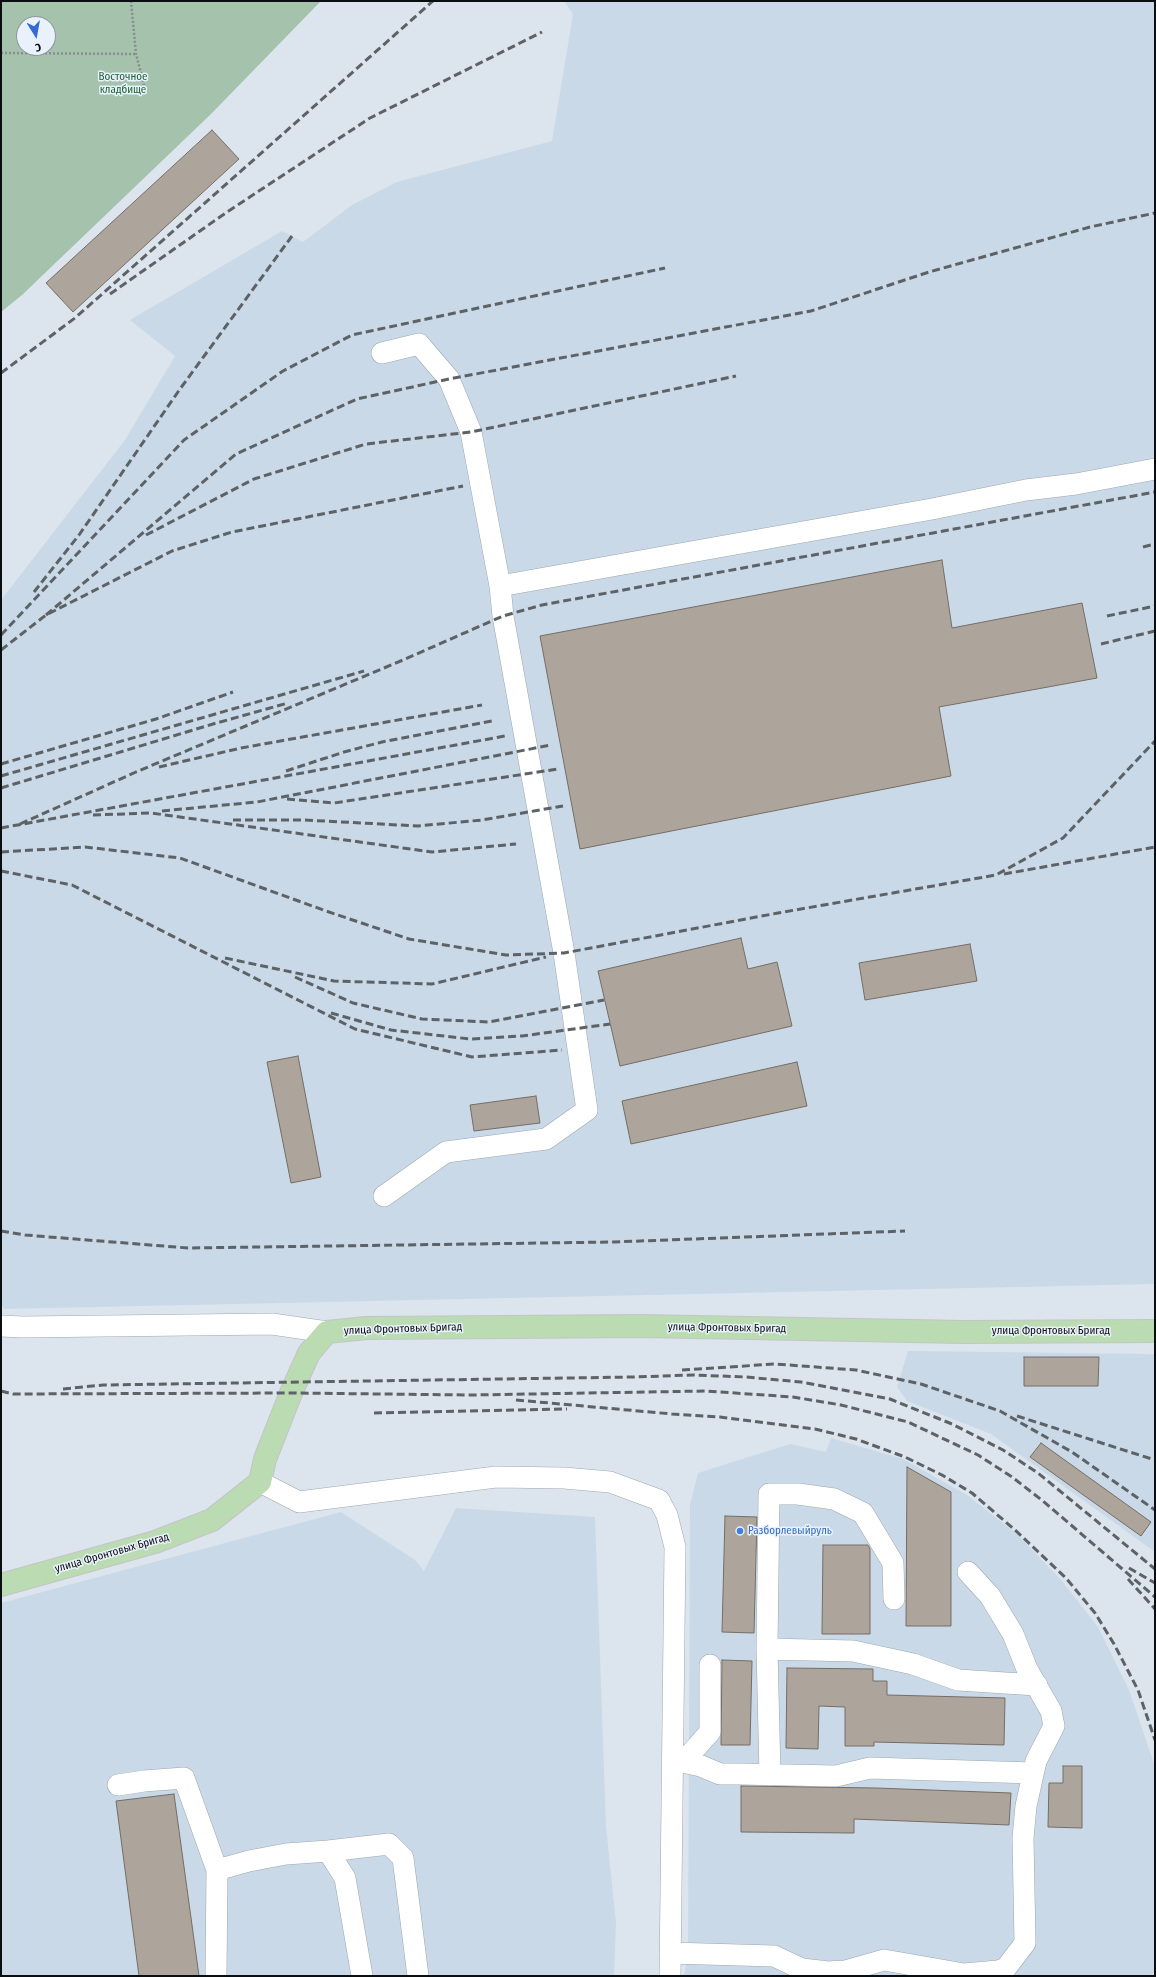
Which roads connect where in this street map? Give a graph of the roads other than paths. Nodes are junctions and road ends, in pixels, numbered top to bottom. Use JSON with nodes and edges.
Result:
{"nodes":[{"id":1,"x":382,"y":353,"type":"dead end"},
{"id":2,"x":1155,"y":469,"type":"edge"},
{"id":3,"x":500,"y":586,"type":"junction"},
{"id":4,"x":384,"y":1196,"type":"dead end"},
{"id":5,"x":1,"y":1326,"type":"edge"},
{"id":6,"x":1155,"y":1331,"type":"edge"},
{"id":7,"x":327,"y":1332,"type":"junction"},
{"id":8,"x":260,"y":1482,"type":"junction"},
{"id":9,"x":968,"y":1572,"type":"dead end"},
{"id":10,"x":1,"y":1585,"type":"edge"},
{"id":11,"x":894,"y":1599,"type":"dead end"},
{"id":12,"x":767,"y":1649,"type":"junction"},
{"id":13,"x":710,"y":1665,"type":"dead end"},
{"id":14,"x":1037,"y":1685,"type":"junction"},
{"id":15,"x":678,"y":1761,"type":"junction"},
{"id":16,"x":1033,"y":1772,"type":"junction"},
{"id":17,"x":770,"y":1775,"type":"junction"},
{"id":18,"x":118,"y":1785,"type":"dead end"},
{"id":19,"x":328,"y":1851,"type":"junction"},
{"id":20,"x":217,"y":1870,"type":"junction"},
{"id":21,"x":670,"y":1954,"type":"junction"},
{"id":22,"x":216,"y":1976,"type":"edge"},
{"id":23,"x":362,"y":1976,"type":"edge"},
{"id":24,"x":418,"y":1976,"type":"edge"},
{"id":25,"x":670,"y":1976,"type":"edge"}],
"edges":[{"from":1,"to":3,"type":"street"},
{"from":2,"to":3,"type":"street"},
{"from":3,"to":4,"type":"street"},
{"from":5,"to":7,"type":"street"},
{"from":6,"to":7,"type":"main road","name":"улица Фронтовых Бригад"},
{"from":7,"to":8,"type":"main road"},
{"from":8,"to":10,"type":"main road","name":"улица Фронтовых Бригад"},
{"from":8,"to":15,"type":"street"},
{"from":9,"to":14,"type":"street"},
{"from":11,"to":12,"type":"street"},
{"from":12,"to":14,"type":"street"},
{"from":12,"to":17,"type":"street"},
{"from":13,"to":15,"type":"street"},
{"from":14,"to":16,"type":"street"},
{"from":15,"to":17,"type":"street"},
{"from":15,"to":21,"type":"street"},
{"from":16,"to":17,"type":"street"},
{"from":16,"to":21,"type":"street"},
{"from":18,"to":20,"type":"street"},
{"from":19,"to":20,"type":"street"},
{"from":19,"to":23,"type":"street"},
{"from":19,"to":24,"type":"street"},
{"from":20,"to":22,"type":"street"},
{"from":21,"to":25,"type":"street"}]}
